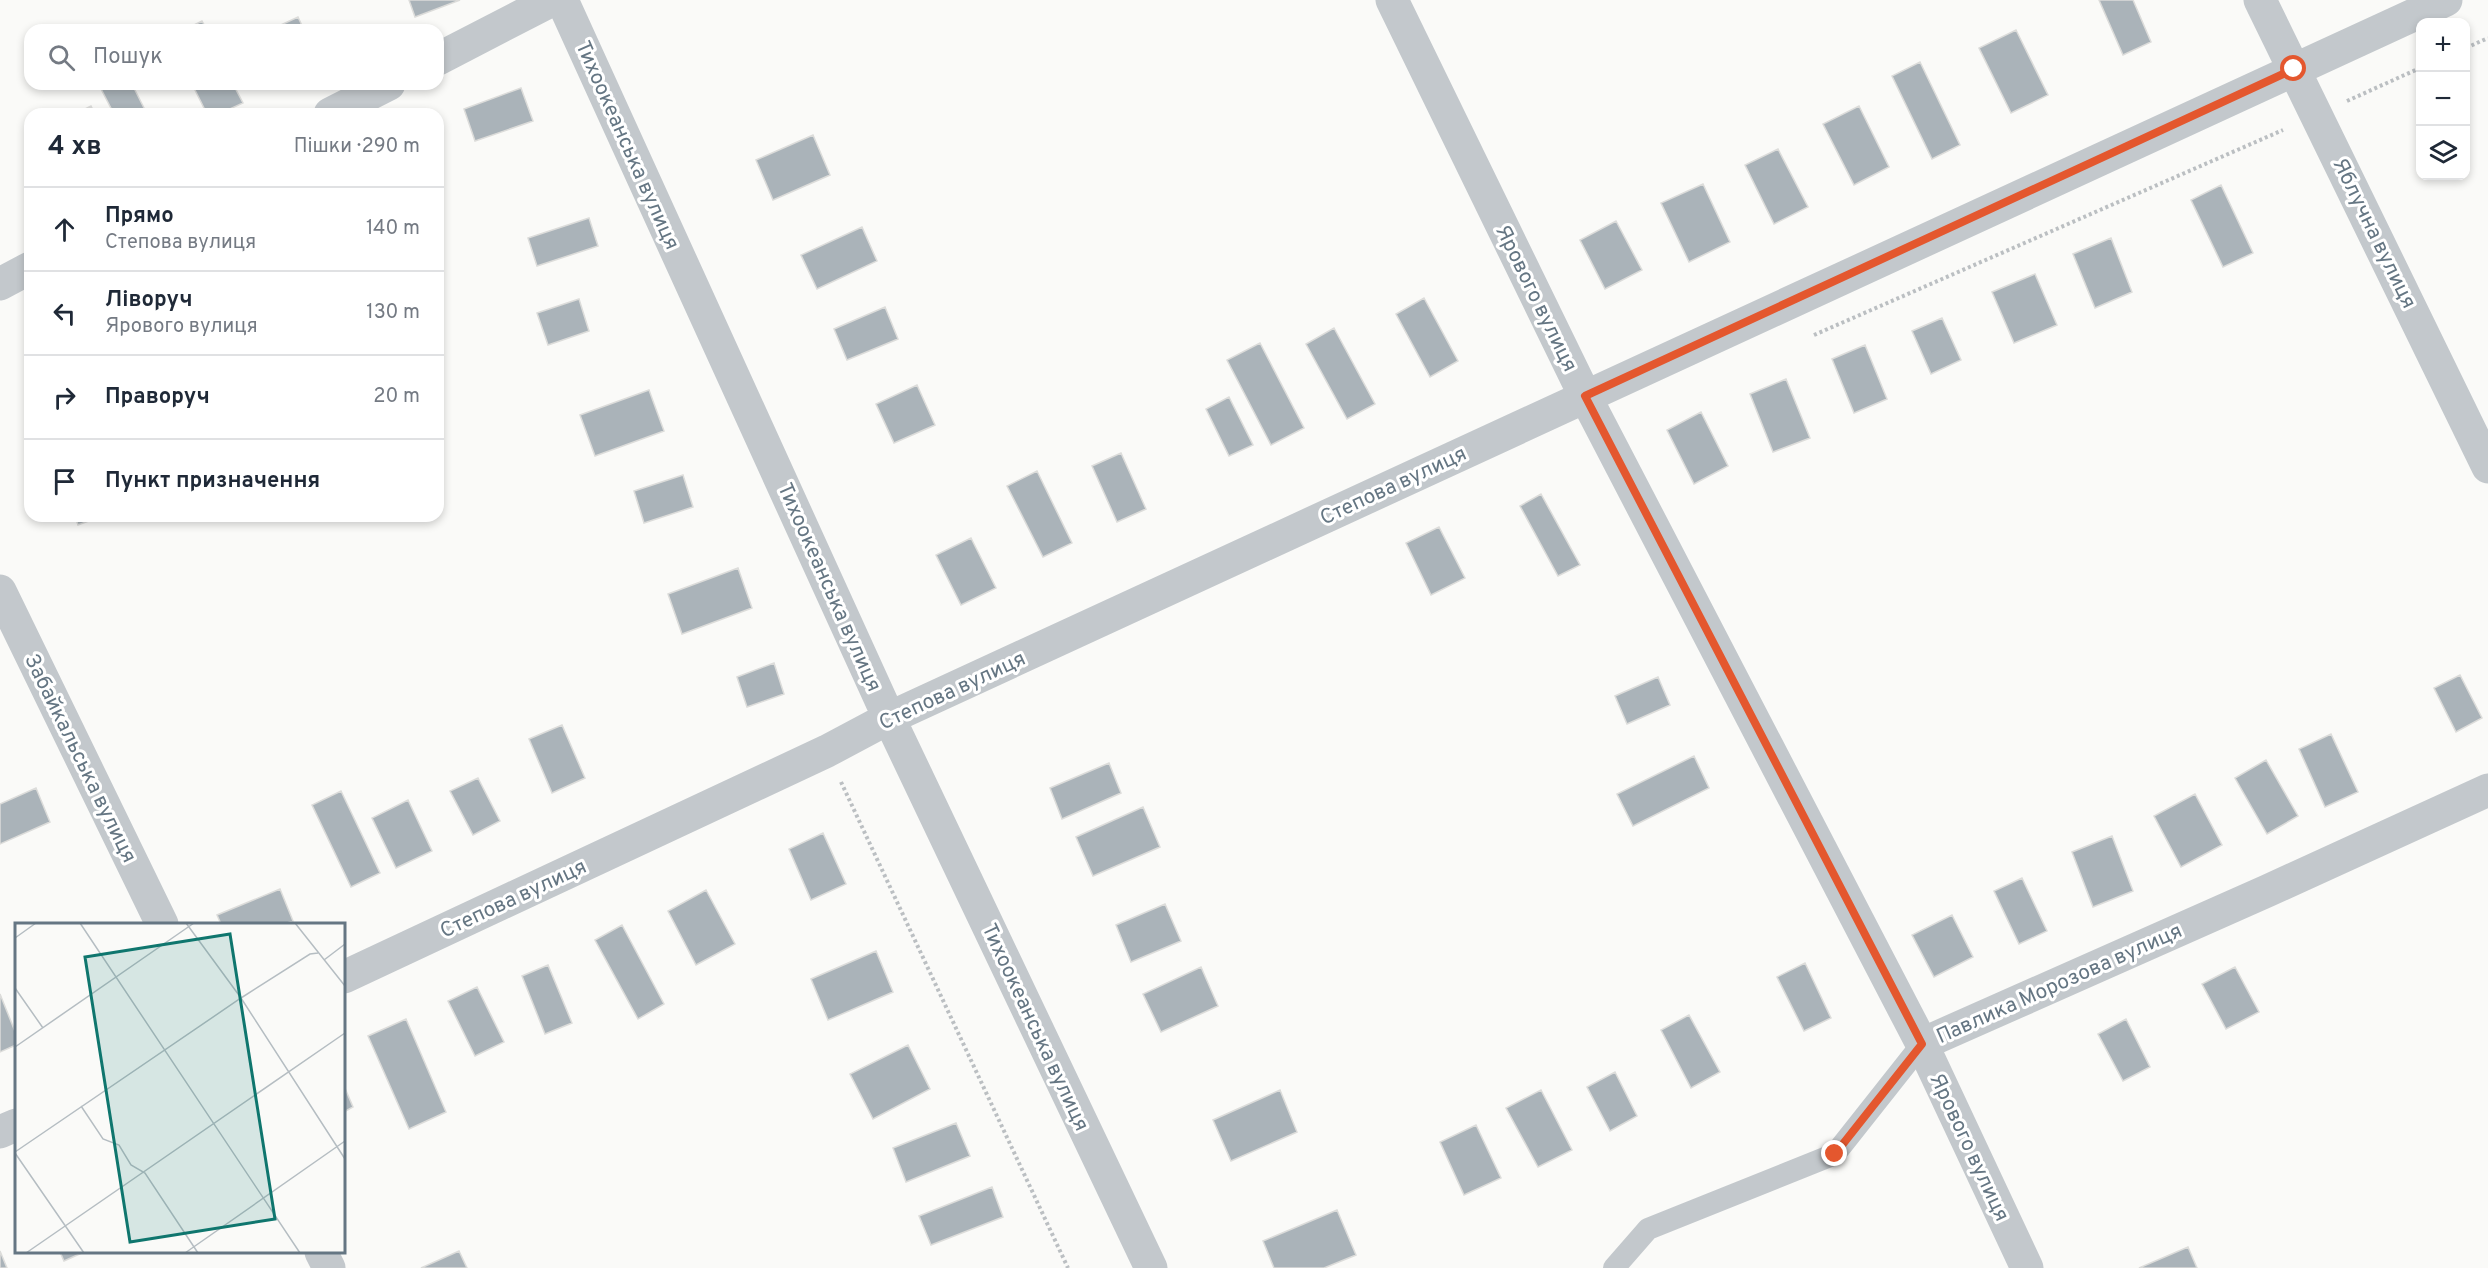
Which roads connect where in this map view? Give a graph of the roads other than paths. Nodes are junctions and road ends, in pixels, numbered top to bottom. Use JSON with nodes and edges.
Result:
{"nodes":[{"id":1,"x":552,"y":0,"type":"edge"},
{"id":2,"x":562,"y":0,"type":"edge"},
{"id":3,"x":1392,"y":0,"type":"edge"},
{"id":4,"x":2260,"y":0,"type":"edge"},
{"id":5,"x":2446,"y":0,"type":"edge"},
{"id":6,"x":444,"y":56,"type":"edge"},
{"id":7,"x":2294,"y":69,"type":"junction"},
{"id":8,"x":377,"y":90,"type":"edge"},
{"id":9,"x":342,"y":108,"type":"edge"},
{"id":10,"x":24,"y":271,"type":"edge"},
{"id":11,"x":0,"y":284,"type":"edge"},
{"id":12,"x":1585,"y":396,"type":"junction"},
{"id":13,"x":2488,"y":468,"type":"edge"},
{"id":14,"x":0,"y":591,"type":"edge"},
{"id":15,"x":889,"y":718,"type":"junction"},
{"id":16,"x":2488,"y":790,"type":"edge"},
{"id":17,"x":162,"y":923,"type":"edge"},
{"id":18,"x":345,"y":977,"type":"edge"},
{"id":19,"x":1922,"y":1044,"type":"junction"},
{"id":20,"x":15,"y":1125,"type":"edge"},
{"id":21,"x":0,"y":1132,"type":"edge"},
{"id":22,"x":322,"y":1253,"type":"edge"},
{"id":23,"x":329,"y":1268,"type":"edge"},
{"id":24,"x":1151,"y":1268,"type":"edge"},
{"id":25,"x":1614,"y":1268,"type":"edge"},
{"id":26,"x":2027,"y":1268,"type":"edge"}],
"edges":[{"from":1,"to":6,"type":"street"},
{"from":2,"to":15,"type":"street","name":"Тихоокеанська вулиця"},
{"from":3,"to":12,"type":"street","name":"Ярового вулиця"},
{"from":4,"to":7,"type":"street","name":"Яблучна вулиця"},
{"from":5,"to":7,"type":"street","name":"Степова вулиця"},
{"from":7,"to":12,"type":"street","name":"Степова вулиця"},
{"from":7,"to":13,"type":"street","name":"Яблучна вулиця"},
{"from":8,"to":9,"type":"street"},
{"from":10,"to":11,"type":"street"},
{"from":12,"to":15,"type":"street","name":"Степова вулиця"},
{"from":12,"to":19,"type":"street","name":"Ярового вулиця"},
{"from":14,"to":17,"type":"street","name":"Забайкальська вулиця"},
{"from":15,"to":18,"type":"street","name":"Степова вулиця"},
{"from":15,"to":24,"type":"street","name":"Тихоокеанська вулиця"},
{"from":16,"to":19,"type":"street","name":"Павлика Морозова вулиця"},
{"from":19,"to":25,"type":"lane","name":"Павлика Морозова вулиця"},
{"from":19,"to":26,"type":"street","name":"Ярового вулиця"},
{"from":20,"to":21,"type":"street"},
{"from":22,"to":23,"type":"street"}]}
